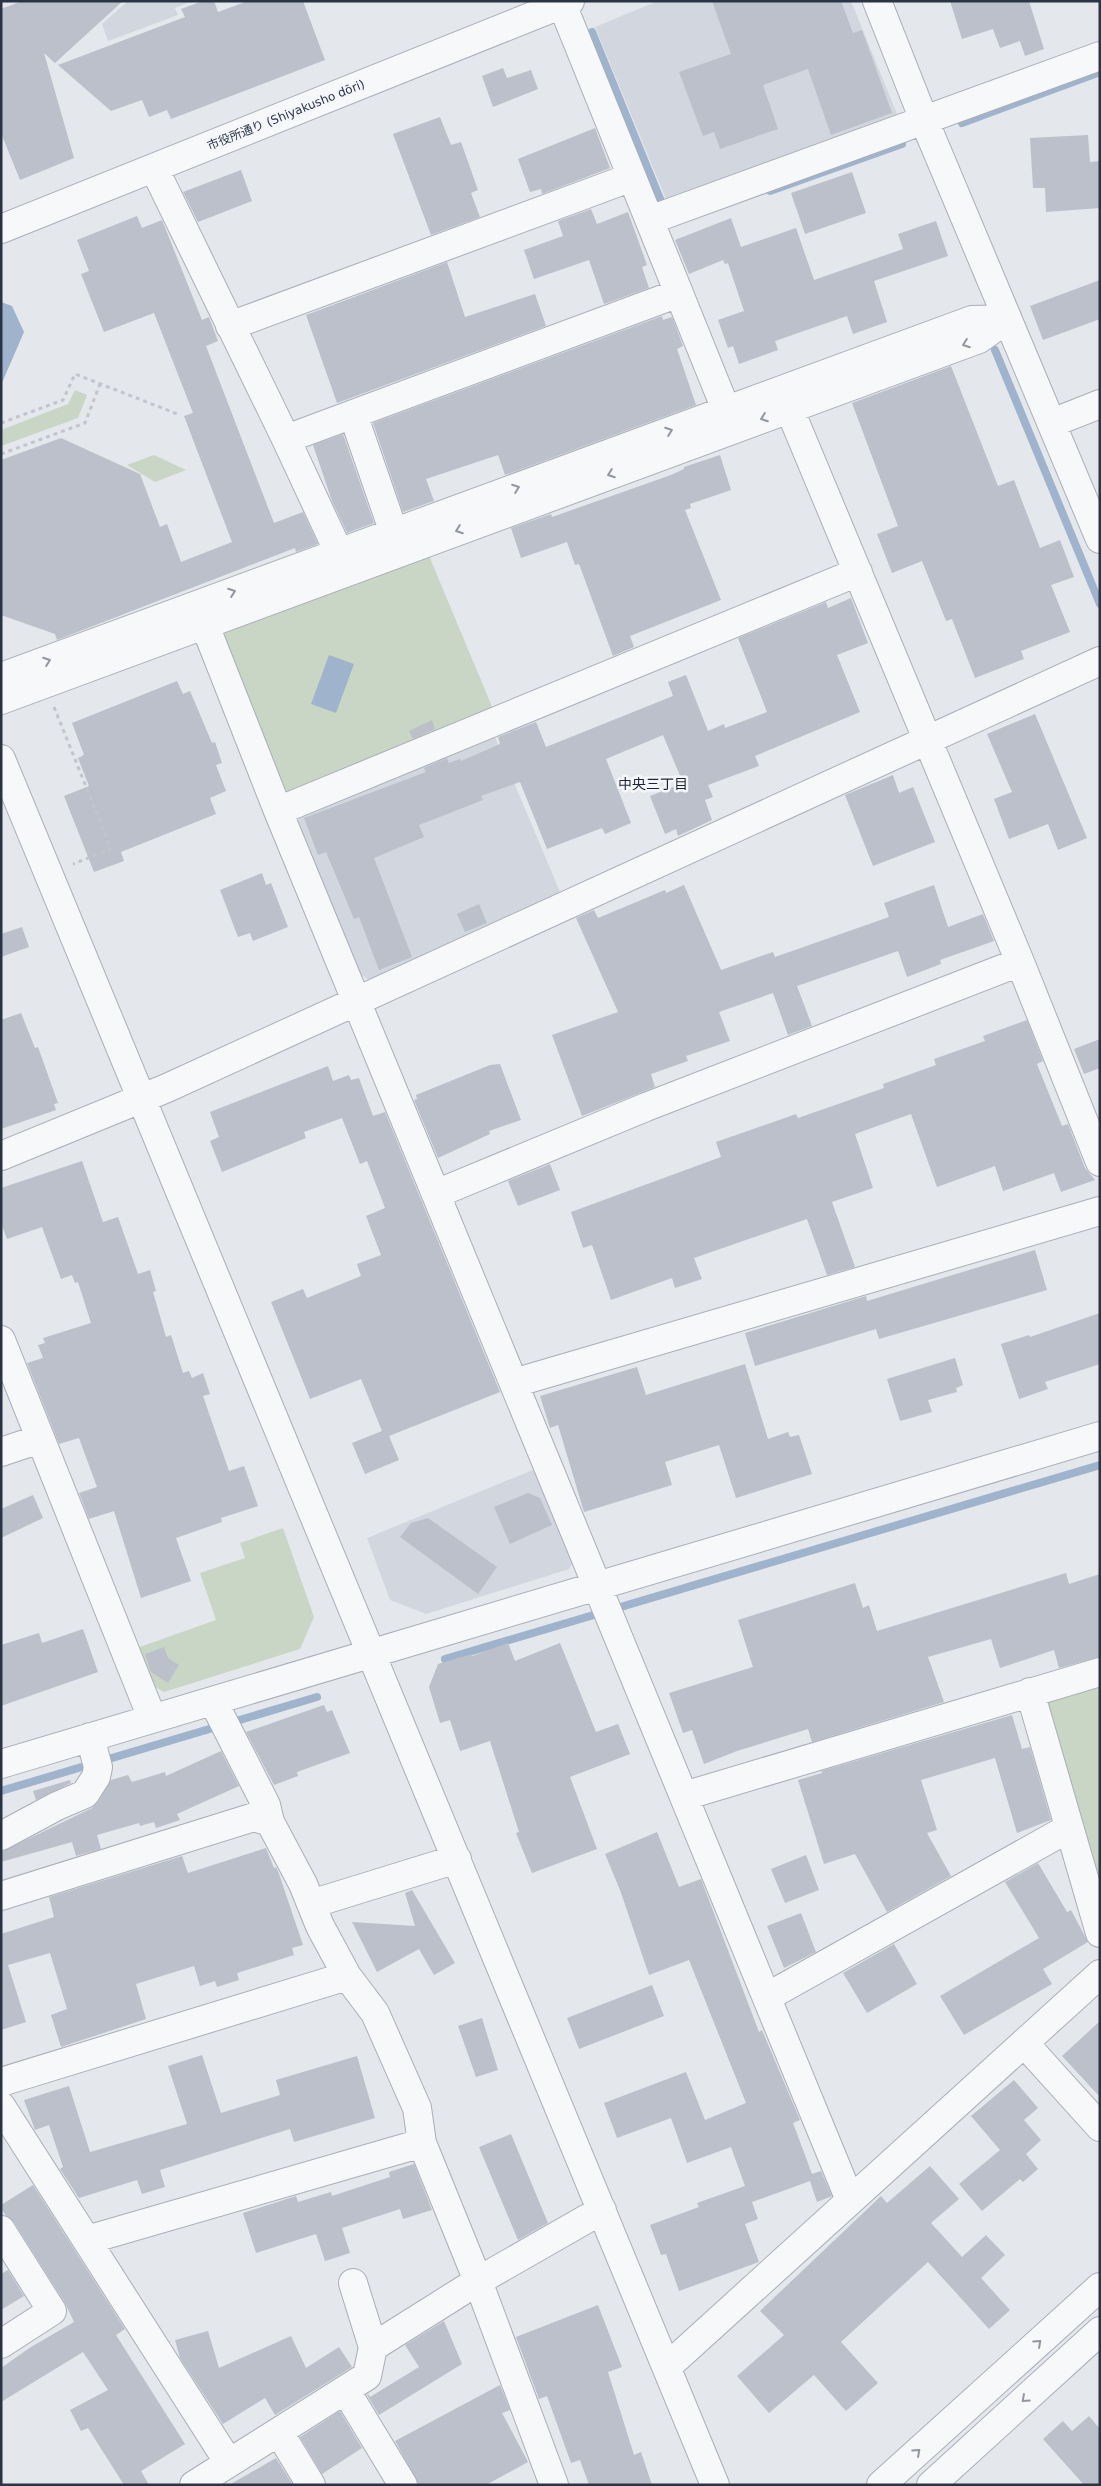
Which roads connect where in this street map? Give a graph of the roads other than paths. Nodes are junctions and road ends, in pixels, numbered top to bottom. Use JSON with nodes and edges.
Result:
{"nodes":[{"id":1,"x":877,"y":1,"type":"edge"},
{"id":2,"x":566,"y":3,"type":"edge"},
{"id":3,"x":529,"y":7,"type":"edge"},
{"id":4,"x":1100,"y":56,"type":"edge"},
{"id":5,"x":924,"y":120,"type":"junction"},
{"id":6,"x":154,"y":168,"type":"junction"},
{"id":7,"x":632,"y":177,"type":"junction"},
{"id":8,"x":661,"y":216,"type":"junction"},
{"id":9,"x":1,"y":230,"type":"edge"},
{"id":10,"x":679,"y":293,"type":"junction"},
{"id":11,"x":1007,"y":319,"type":"junction"},
{"id":12,"x":230,"y":326,"type":"junction"},
{"id":13,"x":786,"y":399,"type":"junction"},
{"id":14,"x":1100,"y":404,"type":"edge"},
{"id":15,"x":353,"y":414,"type":"junction"},
{"id":16,"x":730,"y":420,"type":"junction"},
{"id":17,"x":1052,"y":423,"type":"junction"},
{"id":18,"x":286,"y":439,"type":"junction"},
{"id":19,"x":394,"y":533,"type":"junction"},
{"id":20,"x":1100,"y":539,"type":"edge"},
{"id":21,"x":343,"y":562,"type":"junction"},
{"id":22,"x":858,"y":572,"type":"junction"},
{"id":23,"x":200,"y":614,"type":"junction"},
{"id":24,"x":1100,"y":661,"type":"edge"},
{"id":25,"x":1,"y":677,"type":"edge"},
{"id":26,"x":1,"y":700,"type":"edge"},
{"id":27,"x":928,"y":740,"type":"junction"},
{"id":28,"x":1,"y":759,"type":"edge"},
{"id":29,"x":278,"y":810,"type":"junction"},
{"id":30,"x":1020,"y":962,"type":"junction"},
{"id":31,"x":357,"y":1002,"type":"junction"},
{"id":32,"x":141,"y":1100,"type":"junction"},
{"id":33,"x":1,"y":1156,"type":"edge"},
{"id":34,"x":1100,"y":1162,"type":"edge"},
{"id":35,"x":436,"y":1194,"type":"junction"},
{"id":36,"x":1100,"y":1211,"type":"edge"},
{"id":37,"x":1,"y":1340,"type":"edge"},
{"id":38,"x":514,"y":1383,"type":"junction"},
{"id":39,"x":1100,"y":1436,"type":"edge"},
{"id":40,"x":40,"y":1439,"type":"junction"},
{"id":41,"x":1,"y":1452,"type":"edge"},
{"id":42,"x":604,"y":1602,"type":"junction"},
{"id":43,"x":371,"y":1654,"type":"junction"},
{"id":44,"x":1100,"y":1672,"type":"edge"},
{"id":45,"x":1030,"y":1692,"type":"junction"},
{"id":46,"x":220,"y":1717,"type":"junction"},
{"id":47,"x":152,"y":1718,"type":"junction"},
{"id":48,"x":95,"y":1754,"type":"junction"},
{"id":49,"x":1,"y":1764,"type":"edge"},
{"id":50,"x":684,"y":1796,"type":"junction"},
{"id":51,"x":270,"y":1822,"type":"junction"},
{"id":52,"x":1069,"y":1828,"type":"junction"},
{"id":53,"x":1,"y":1836,"type":"edge"},
{"id":54,"x":457,"y":1859,"type":"junction"},
{"id":55,"x":1,"y":1896,"type":"edge"},
{"id":56,"x":311,"y":1904,"type":"junction"},
{"id":57,"x":1100,"y":1933,"type":"edge"},
{"id":58,"x":1100,"y":1974,"type":"edge"},
{"id":59,"x":347,"y":1976,"type":"junction"},
{"id":60,"x":767,"y":1997,"type":"junction"},
{"id":61,"x":1024,"y":2043,"type":"junction"},
{"id":62,"x":1,"y":2082,"type":"edge"},
{"id":63,"x":1,"y":2106,"type":"edge"},
{"id":64,"x":1100,"y":2127,"type":"edge"},
{"id":65,"x":422,"y":2143,"type":"junction"},
{"id":66,"x":850,"y":2200,"type":"junction"},
{"id":67,"x":602,"y":2210,"type":"junction"},
{"id":68,"x":1,"y":2230,"type":"edge"},
{"id":69,"x":87,"y":2240,"type":"junction"},
{"id":70,"x":478,"y":2281,"type":"junction"},
{"id":71,"x":353,"y":2283,"type":"dead end"},
{"id":72,"x":1100,"y":2287,"type":"edge"},
{"id":73,"x":1100,"y":2331,"type":"edge"},
{"id":74,"x":1,"y":2344,"type":"edge"},
{"id":75,"x":373,"y":2346,"type":"junction"},
{"id":76,"x":667,"y":2367,"type":"junction"},
{"id":77,"x":346,"y":2390,"type":"junction"},
{"id":78,"x":279,"y":2432,"type":"junction"},
{"id":79,"x":229,"y":2463,"type":"junction"},
{"id":80,"x":194,"y":2485,"type":"edge"},
{"id":81,"x":311,"y":2485,"type":"edge"},
{"id":82,"x":403,"y":2485,"type":"edge"},
{"id":83,"x":554,"y":2485,"type":"edge"},
{"id":84,"x":716,"y":2485,"type":"edge"},
{"id":85,"x":881,"y":2485,"type":"edge"},
{"id":86,"x":931,"y":2485,"type":"edge"}],
"edges":[{"from":1,"to":5,"type":"street"},
{"from":2,"to":3,"type":"street","name":"市役所通り (Shiyakusho dōri)"},
{"from":2,"to":7,"type":"street"},
{"from":3,"to":6,"type":"street","name":"市役所通り (Shiyakusho dōri)"},
{"from":4,"to":5,"type":"street"},
{"from":5,"to":8,"type":"street"},
{"from":5,"to":11,"type":"street"},
{"from":6,"to":9,"type":"street","name":"市役所通り (Shiyakusho dōri)"},
{"from":6,"to":12,"type":"street"},
{"from":7,"to":8,"type":"street"},
{"from":7,"to":12,"type":"street"},
{"from":8,"to":10,"type":"street"},
{"from":10,"to":15,"type":"street"},
{"from":10,"to":16,"type":"street"},
{"from":11,"to":13,"type":"street"},
{"from":11,"to":17,"type":"street"},
{"from":12,"to":18,"type":"street"},
{"from":13,"to":16,"type":"street"},
{"from":13,"to":22,"type":"street"},
{"from":14,"to":17,"type":"street"},
{"from":15,"to":18,"type":"street"},
{"from":15,"to":19,"type":"street"},
{"from":19,"to":16,"type":"street","one_way":true},
{"from":16,"to":21,"type":"street","one_way":true},
{"from":17,"to":20,"type":"street"},
{"from":18,"to":21,"type":"street"},
{"from":19,"to":21,"type":"street"},
{"from":21,"to":23,"type":"street"},
{"from":22,"to":27,"type":"street"},
{"from":22,"to":29,"type":"street"},
{"from":25,"to":23,"type":"street","one_way":true},
{"from":23,"to":26,"type":"street"},
{"from":23,"to":29,"type":"street"},
{"from":24,"to":27,"type":"street"},
{"from":27,"to":30,"type":"street"},
{"from":27,"to":31,"type":"street"},
{"from":28,"to":32,"type":"street"},
{"from":29,"to":31,"type":"street"},
{"from":30,"to":34,"type":"street"},
{"from":30,"to":35,"type":"street"},
{"from":31,"to":32,"type":"street"},
{"from":31,"to":35,"type":"street"},
{"from":32,"to":33,"type":"street"},
{"from":32,"to":43,"type":"street"},
{"from":35,"to":38,"type":"street"},
{"from":36,"to":38,"type":"street"},
{"from":37,"to":40,"type":"street"},
{"from":38,"to":42,"type":"street"},
{"from":39,"to":42,"type":"street"},
{"from":40,"to":41,"type":"street"},
{"from":40,"to":47,"type":"street"},
{"from":42,"to":43,"type":"street"},
{"from":42,"to":50,"type":"street"},
{"from":43,"to":46,"type":"street"},
{"from":43,"to":54,"type":"street"},
{"from":44,"to":45,"type":"street"},
{"from":45,"to":50,"type":"street"},
{"from":45,"to":52,"type":"street"},
{"from":46,"to":47,"type":"street"},
{"from":46,"to":51,"type":"street"},
{"from":47,"to":48,"type":"street"},
{"from":48,"to":49,"type":"street"},
{"from":48,"to":53,"type":"street"},
{"from":50,"to":60,"type":"street"},
{"from":51,"to":55,"type":"street"},
{"from":51,"to":56,"type":"street"},
{"from":52,"to":57,"type":"street"},
{"from":52,"to":60,"type":"street"},
{"from":54,"to":56,"type":"street"},
{"from":54,"to":67,"type":"street"},
{"from":56,"to":59,"type":"street"},
{"from":58,"to":61,"type":"street"},
{"from":59,"to":62,"type":"street"},
{"from":59,"to":65,"type":"street"},
{"from":60,"to":66,"type":"street"},
{"from":61,"to":64,"type":"street"},
{"from":61,"to":66,"type":"street"},
{"from":63,"to":69,"type":"street"},
{"from":65,"to":69,"type":"street"},
{"from":65,"to":70,"type":"street"},
{"from":66,"to":76,"type":"street"},
{"from":67,"to":70,"type":"street"},
{"from":67,"to":76,"type":"street"},
{"from":68,"to":74,"type":"street"},
{"from":69,"to":79,"type":"street"},
{"from":70,"to":75,"type":"street"},
{"from":70,"to":83,"type":"street"},
{"from":71,"to":75,"type":"street"},
{"from":85,"to":72,"type":"street","one_way":true},
{"from":73,"to":86,"type":"street","one_way":true},
{"from":75,"to":77,"type":"street"},
{"from":76,"to":84,"type":"street"},
{"from":77,"to":78,"type":"street"},
{"from":77,"to":82,"type":"street"},
{"from":78,"to":79,"type":"street"},
{"from":78,"to":81,"type":"street"},
{"from":79,"to":80,"type":"street"}]}
